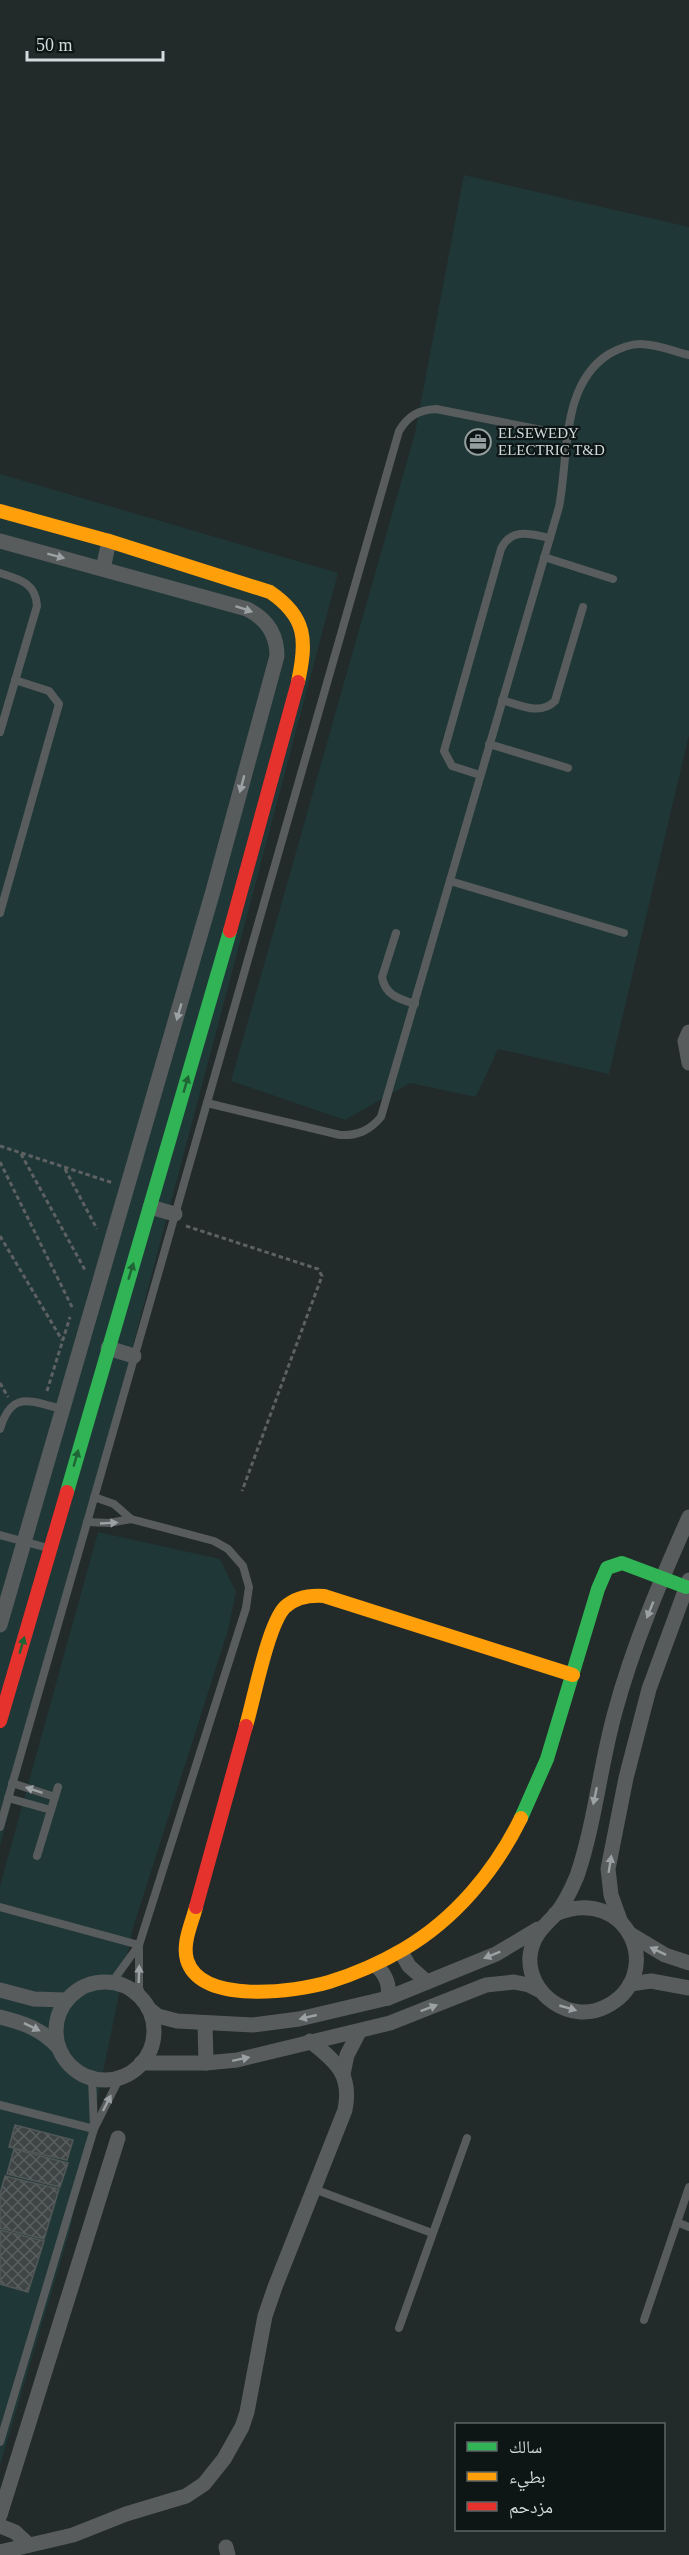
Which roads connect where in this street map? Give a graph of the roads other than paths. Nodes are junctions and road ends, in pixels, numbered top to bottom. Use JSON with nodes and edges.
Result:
{"nodes":[{"id":1,"x":689,"y":355,"type":"edge"},
{"id":2,"x":567,"y":435,"type":"junction"},
{"id":3,"x":0,"y":511,"type":"edge"},
{"id":4,"x":549,"y":538,"type":"junction"},
{"id":5,"x":0,"y":541,"type":"edge"},
{"id":6,"x":109,"y":541,"type":"junction"},
{"id":7,"x":544,"y":557,"type":"junction"},
{"id":8,"x":103,"y":569,"type":"junction"},
{"id":9,"x":0,"y":573,"type":"edge"},
{"id":10,"x":613,"y":579,"type":"dead end"},
{"id":11,"x":583,"y":607,"type":"dead end"},
{"id":12,"x":15,"y":680,"type":"junction"},
{"id":13,"x":502,"y":700,"type":"junction"},
{"id":14,"x":0,"y":732,"type":"edge"},
{"id":15,"x":489,"y":744,"type":"junction"},
{"id":16,"x":568,"y":768,"type":"dead end"},
{"id":17,"x":480,"y":775,"type":"junction"},
{"id":18,"x":450,"y":881,"type":"junction"},
{"id":19,"x":0,"y":913,"type":"edge"},
{"id":20,"x":396,"y":933,"type":"dead end"},
{"id":21,"x":624,"y":933,"type":"dead end"},
{"id":22,"x":190,"y":970,"type":"junction"},
{"id":23,"x":218,"y":977,"type":"junction"},
{"id":24,"x":415,"y":1004,"type":"junction"},
{"id":25,"x":689,"y":1032,"type":"edge"},
{"id":26,"x":689,"y":1063,"type":"edge"},
{"id":27,"x":207,"y":1103,"type":"junction"},
{"id":28,"x":150,"y":1207,"type":"junction"},
{"id":29,"x":174,"y":1218,"type":"junction"},
{"id":30,"x":108,"y":1348,"type":"junction"},
{"id":31,"x":135,"y":1356,"type":"junction"},
{"id":32,"x":63,"y":1409,"type":"junction"},
{"id":33,"x":0,"y":1429,"type":"edge"},
{"id":34,"x":94,"y":1497,"type":"junction"},
{"id":35,"x":689,"y":1517,"type":"edge"},
{"id":36,"x":132,"y":1519,"type":"junction"},
{"id":37,"x":87,"y":1522,"type":"junction"},
{"id":38,"x":0,"y":1534,"type":"edge"},
{"id":39,"x":24,"y":1541,"type":"junction"},
{"id":40,"x":50,"y":1548,"type":"junction"},
{"id":41,"x":663,"y":1578,"type":"junction"},
{"id":42,"x":688,"y":1583,"type":"edge"},
{"id":43,"x":0,"y":1625,"type":"edge"},
{"id":44,"x":7,"y":1671,"type":"edge"},
{"id":45,"x":573,"y":1675,"type":"junction"},
{"id":46,"x":0,"y":1721,"type":"edge"},
{"id":47,"x":12,"y":1784,"type":"junction"},
{"id":48,"x":58,"y":1787,"type":"dead end"},
{"id":49,"x":55,"y":1797,"type":"junction"},
{"id":50,"x":8,"y":1798,"type":"junction"},
{"id":51,"x":51,"y":1810,"type":"junction"},
{"id":52,"x":0,"y":1827,"type":"edge"},
{"id":53,"x":37,"y":1856,"type":"dead end"},
{"id":54,"x":0,"y":1907,"type":"edge"},
{"id":55,"x":555,"y":1914,"type":"junction"},
{"id":56,"x":620,"y":1920,"type":"junction"},
{"id":57,"x":542,"y":1925,"type":"junction"},
{"id":58,"x":630,"y":1934,"type":"junction"},
{"id":59,"x":139,"y":1945,"type":"junction"},
{"id":60,"x":401,"y":1952,"type":"junction"},
{"id":61,"x":689,"y":1963,"type":"edge"},
{"id":62,"x":375,"y":1965,"type":"junction"},
{"id":63,"x":109,"y":1982,"type":"junction"},
{"id":64,"x":427,"y":1982,"type":"junction"},
{"id":65,"x":630,"y":1984,"type":"junction"},
{"id":66,"x":689,"y":1988,"type":"edge"},
{"id":67,"x":0,"y":1990,"type":"edge"},
{"id":68,"x":541,"y":1991,"type":"junction"},
{"id":69,"x":388,"y":1998,"type":"junction"},
{"id":70,"x":66,"y":2000,"type":"junction"},
{"id":71,"x":146,"y":2004,"type":"junction"},
{"id":72,"x":0,"y":2016,"type":"edge"},
{"id":73,"x":205,"y":2023,"type":"junction"},
{"id":74,"x":261,"y":2025,"type":"junction"},
{"id":75,"x":359,"y":2032,"type":"junction"},
{"id":76,"x":310,"y":2041,"type":"junction"},
{"id":77,"x":59,"y":2048,"type":"junction"},
{"id":78,"x":264,"y":2052,"type":"junction"},
{"id":79,"x":206,"y":2063,"type":"junction"},
{"id":80,"x":141,"y":2064,"type":"junction"},
{"id":81,"x":343,"y":2074,"type":"junction"},
{"id":82,"x":120,"y":2077,"type":"junction"},
{"id":83,"x":92,"y":2078,"type":"junction"},
{"id":84,"x":0,"y":2105,"type":"edge"},
{"id":85,"x":94,"y":2128,"type":"junction"},
{"id":86,"x":118,"y":2138,"type":"dead end"},
{"id":87,"x":466,"y":2138,"type":"dead end"},
{"id":88,"x":689,"y":2187,"type":"edge"},
{"id":89,"x":314,"y":2189,"type":"junction"},
{"id":90,"x":677,"y":2222,"type":"junction"},
{"id":91,"x":689,"y":2227,"type":"edge"},
{"id":92,"x":432,"y":2233,"type":"junction"},
{"id":93,"x":644,"y":2320,"type":"dead end"},
{"id":94,"x":399,"y":2328,"type":"dead end"},
{"id":95,"x":0,"y":2442,"type":"edge"},
{"id":96,"x":0,"y":2515,"type":"edge"},
{"id":97,"x":0,"y":2526,"type":"edge"},
{"id":98,"x":29,"y":2544,"type":"junction"},
{"id":99,"x":0,"y":2552,"type":"edge"}],
"edges":[{"from":1,"to":2,"type":"lane"},
{"from":2,"to":4,"type":"lane"},
{"from":2,"to":27,"type":"lane"},
{"from":3,"to":6,"type":"street"},
{"from":4,"to":7,"type":"lane"},
{"from":4,"to":17,"type":"lane"},
{"from":5,"to":8,"type":"street","one_way":true},
{"from":6,"to":8,"type":"street"},
{"from":6,"to":23,"type":"street"},
{"from":7,"to":10,"type":"lane"},
{"from":7,"to":13,"type":"lane"},
{"from":8,"to":22,"type":"street","one_way":true},
{"from":9,"to":12,"type":"lane"},
{"from":11,"to":13,"type":"lane"},
{"from":12,"to":14,"type":"lane"},
{"from":12,"to":19,"type":"lane"},
{"from":13,"to":15,"type":"lane"},
{"from":15,"to":16,"type":"lane"},
{"from":15,"to":17,"type":"lane"},
{"from":17,"to":18,"type":"lane"},
{"from":18,"to":21,"type":"lane"},
{"from":18,"to":24,"type":"lane"},
{"from":20,"to":24,"type":"lane"},
{"from":22,"to":23,"type":"street"},
{"from":22,"to":32,"type":"street","one_way":true},
{"from":28,"to":23,"type":"street","one_way":true},
{"from":24,"to":27,"type":"lane"},
{"from":25,"to":26,"type":"street"},
{"from":27,"to":29,"type":"lane"},
{"from":28,"to":29,"type":"street"},
{"from":30,"to":28,"type":"street","one_way":true},
{"from":29,"to":31,"type":"lane"},
{"from":30,"to":31,"type":"street"},
{"from":40,"to":30,"type":"street","one_way":true},
{"from":31,"to":34,"type":"lane"},
{"from":32,"to":33,"type":"lane"},
{"from":32,"to":39,"type":"street"},
{"from":34,"to":36,"type":"lane"},
{"from":34,"to":37,"type":"lane"},
{"from":35,"to":41,"type":"street"},
{"from":37,"to":36,"type":"lane","one_way":true},
{"from":36,"to":59,"type":"lane"},
{"from":37,"to":47,"type":"lane"},
{"from":38,"to":39,"type":"lane"},
{"from":39,"to":40,"type":"lane"},
{"from":39,"to":43,"type":"street"},
{"from":44,"to":40,"type":"street","one_way":true},
{"from":41,"to":42,"type":"street"},
{"from":41,"to":45,"type":"street"},
{"from":41,"to":55,"type":"street","one_way":true},
{"from":56,"to":42,"type":"street","one_way":true},
{"from":44,"to":46,"type":"street"},
{"from":45,"to":60,"type":"street"},
{"from":45,"to":62,"type":"street"},
{"from":49,"to":47,"type":"lane","one_way":true},
{"from":47,"to":50,"type":"lane"},
{"from":48,"to":49,"type":"lane"},
{"from":49,"to":51,"type":"lane"},
{"from":50,"to":51,"type":"lane"},
{"from":50,"to":52,"type":"lane"},
{"from":51,"to":53,"type":"lane"},
{"from":54,"to":59,"type":"lane"},
{"from":55,"to":56,"type":"street"},
{"from":55,"to":57,"type":"street"},
{"from":56,"to":58,"type":"street"},
{"from":57,"to":64,"type":"street","one_way":true},
{"from":57,"to":68,"type":"street"},
{"from":61,"to":58,"type":"street","one_way":true},
{"from":58,"to":65,"type":"street"},
{"from":59,"to":63,"type":"lane"},
{"from":71,"to":59,"type":"lane","one_way":true},
{"from":60,"to":62,"type":"street"},
{"from":60,"to":64,"type":"street"},
{"from":62,"to":69,"type":"street"},
{"from":63,"to":70,"type":"street"},
{"from":63,"to":71,"type":"street"},
{"from":64,"to":69,"type":"street"},
{"from":65,"to":66,"type":"street"},
{"from":68,"to":65,"type":"street","one_way":true},
{"from":67,"to":70,"type":"street"},
{"from":75,"to":68,"type":"street","one_way":true},
{"from":69,"to":74,"type":"street","one_way":true},
{"from":70,"to":77,"type":"street"},
{"from":71,"to":73,"type":"street"},
{"from":71,"to":80,"type":"street"},
{"from":72,"to":77,"type":"street","one_way":true},
{"from":73,"to":74,"type":"street"},
{"from":73,"to":79,"type":"street"},
{"from":74,"to":78,"type":"street"},
{"from":75,"to":76,"type":"street"},
{"from":75,"to":81,"type":"street"},
{"from":76,"to":78,"type":"street"},
{"from":76,"to":81,"type":"street"},
{"from":77,"to":83,"type":"street"},
{"from":79,"to":78,"type":"street","one_way":true},
{"from":79,"to":80,"type":"street"},
{"from":80,"to":82,"type":"street"},
{"from":81,"to":89,"type":"street"},
{"from":82,"to":83,"type":"street"},
{"from":85,"to":82,"type":"lane","one_way":true},
{"from":83,"to":85,"type":"lane"},
{"from":84,"to":85,"type":"lane"},
{"from":85,"to":95,"type":"lane"},
{"from":86,"to":96,"type":"street"},
{"from":87,"to":92,"type":"lane"},
{"from":88,"to":90,"type":"lane"},
{"from":89,"to":92,"type":"lane"},
{"from":89,"to":98,"type":"street"},
{"from":90,"to":91,"type":"lane"},
{"from":90,"to":93,"type":"lane"},
{"from":92,"to":94,"type":"lane"},
{"from":97,"to":98,"type":"street"},
{"from":98,"to":99,"type":"street"}]}
